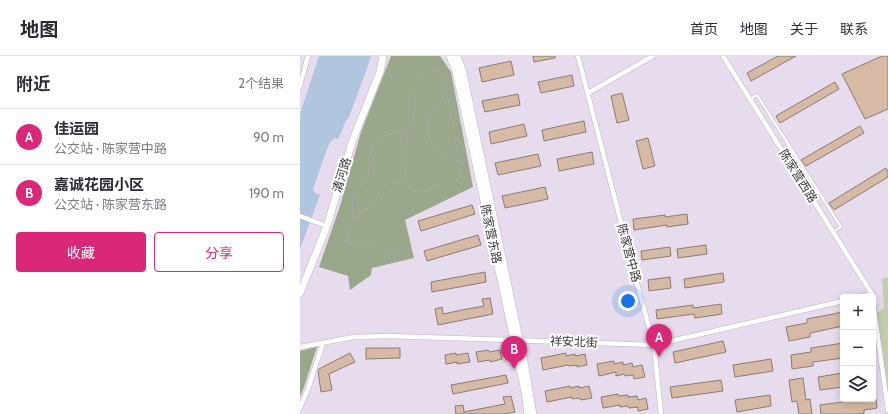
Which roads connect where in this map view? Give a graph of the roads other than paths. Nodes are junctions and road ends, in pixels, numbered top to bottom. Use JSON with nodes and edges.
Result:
{"nodes":[{"id":1,"x":308,"y":56,"type":"edge"},
{"id":2,"x":383,"y":56,"type":"edge"},
{"id":3,"x":450,"y":56,"type":"edge"},
{"id":4,"x":457,"y":56,"type":"edge"},
{"id":5,"x":578,"y":56,"type":"edge"},
{"id":6,"x":653,"y":56,"type":"edge"},
{"id":7,"x":723,"y":56,"type":"edge"},
{"id":8,"x":300,"y":86,"type":"edge"},
{"id":9,"x":588,"y":93,"type":"junction"},
{"id":10,"x":750,"y":100,"type":"junction"},
{"id":11,"x":300,"y":216,"type":"edge"},
{"id":12,"x":327,"y":226,"type":"junction"},
{"id":13,"x":833,"y":232,"type":"junction"},
{"id":14,"x":300,"y":293,"type":"edge"},
{"id":15,"x":871,"y":294,"type":"edge"},
{"id":16,"x":840,"y":302,"type":"edge"},
{"id":17,"x":876,"y":324,"type":"edge"},
{"id":18,"x":517,"y":340,"type":"junction"},
{"id":19,"x":323,"y":343,"type":"junction"},
{"id":20,"x":654,"y":345,"type":"junction"},
{"id":21,"x":300,"y":347,"type":"edge"},
{"id":22,"x":300,"y":408,"type":"edge"},
{"id":23,"x":888,"y":410,"type":"edge"},
{"id":24,"x":528,"y":414,"type":"edge"},
{"id":25,"x":533,"y":414,"type":"edge"},
{"id":26,"x":661,"y":414,"type":"edge"}],
"edges":[{"from":1,"to":8,"type":"street"},
{"from":2,"to":12,"type":"street","name":"清河路"},
{"from":3,"to":18,"type":"street","name":"陈家营东路"},
{"from":4,"to":18,"type":"street","name":"陈家营东路"},
{"from":5,"to":9,"type":"street","name":"陈家营中路"},
{"from":6,"to":9,"type":"street"},
{"from":7,"to":10,"type":"street","name":"陈家营西路"},
{"from":9,"to":20,"type":"street","name":"陈家营中路"},
{"from":10,"to":13,"type":"street","name":"陈家营西路"},
{"from":10,"to":13,"type":"lane"},
{"from":11,"to":12,"type":"street"},
{"from":12,"to":14,"type":"street","name":"清河路"},
{"from":13,"to":15,"type":"street","name":"陈家营西路"},
{"from":16,"to":20,"type":"street","name":"祥安北街"},
{"from":17,"to":23,"type":"street"},
{"from":18,"to":19,"type":"street","name":"祥安北街"},
{"from":18,"to":20,"type":"street","name":"祥安北街"},
{"from":18,"to":24,"type":"street","name":"陈家营东路"},
{"from":18,"to":25,"type":"street","name":"陈家营东路"},
{"from":19,"to":21,"type":"street","name":"祥安北街"},
{"from":19,"to":22,"type":"street"},
{"from":20,"to":26,"type":"street","name":"陈家营中路"}]}
